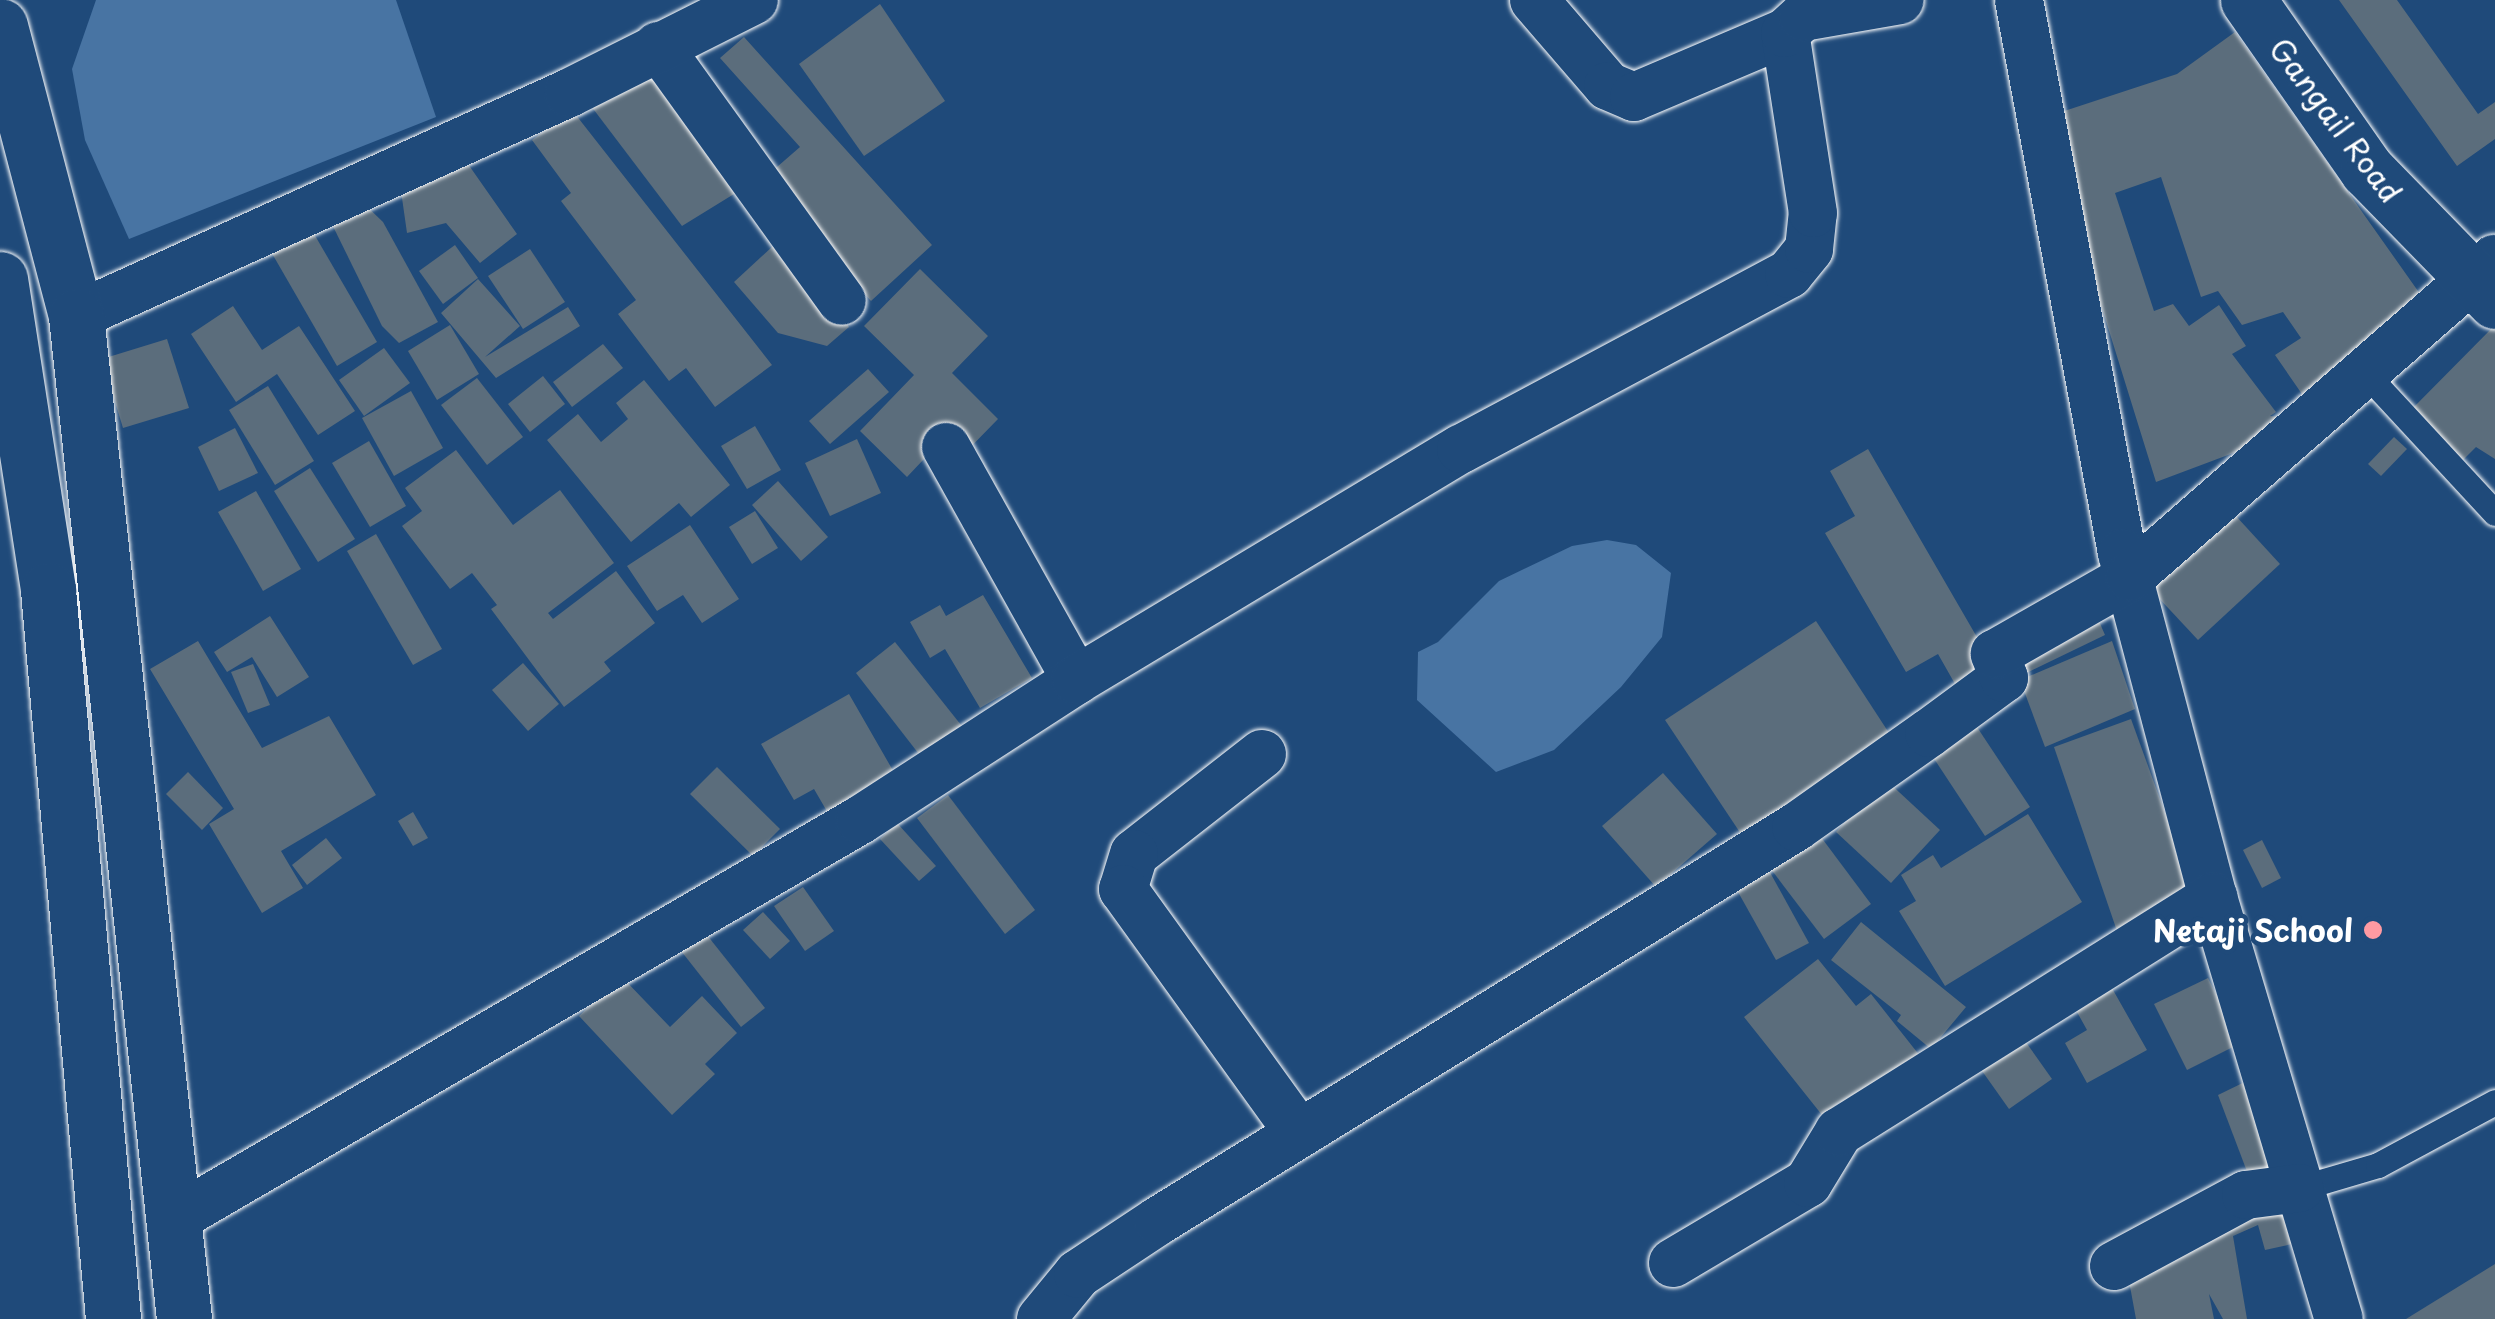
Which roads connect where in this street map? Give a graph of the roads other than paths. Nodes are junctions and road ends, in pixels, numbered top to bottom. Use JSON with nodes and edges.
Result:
{"nodes":[{"id":1,"x":754,"y":0,"type":"edge"},
{"id":2,"x":1534,"y":0,"type":"edge"},
{"id":3,"x":1900,"y":0,"type":"edge"},
{"id":4,"x":2020,"y":0,"type":"edge"},
{"id":5,"x":2248,"y":0,"type":"edge"},
{"id":6,"x":0,"y":26,"type":"edge"},
{"id":7,"x":1785,"y":33,"type":"junction"},
{"id":8,"x":658,"y":46,"type":"junction"},
{"id":9,"x":0,"y":278,"type":"edge"},
{"id":10,"x":2487,"y":280,"type":"edge"},
{"id":11,"x":842,"y":301,"type":"dead end"},
{"id":12,"x":76,"y":316,"type":"junction"},
{"id":13,"x":2367,"y":375,"type":"junction"},
{"id":14,"x":946,"y":447,"type":"dead end"},
{"id":15,"x":2495,"y":513,"type":"edge"},
{"id":16,"x":2130,"y":577,"type":"junction"},
{"id":17,"x":1076,"y":680,"type":"junction"},
{"id":18,"x":1262,"y":754,"type":"dead end"},
{"id":19,"x":2213,"y":897,"type":"junction"},
{"id":20,"x":2495,"y":1102,"type":"edge"},
{"id":21,"x":1297,"y":1130,"type":"junction"},
{"id":22,"x":2300,"y":1188,"type":"junction"},
{"id":23,"x":176,"y":1218,"type":"junction"},
{"id":24,"x":1673,"y":1262,"type":"dead end"},
{"id":25,"x":2114,"y":1266,"type":"dead end"},
{"id":26,"x":114,"y":1319,"type":"edge"},
{"id":27,"x":184,"y":1319,"type":"edge"},
{"id":28,"x":1041,"y":1319,"type":"edge"},
{"id":29,"x":2340,"y":1319,"type":"edge"}],
"edges":[{"from":1,"to":8,"type":"street"},
{"from":2,"to":7,"type":"street"},
{"from":3,"to":7,"type":"street"},
{"from":4,"to":16,"type":"street"},
{"from":5,"to":10,"type":"street","name":"Gangail Road"},
{"from":6,"to":12,"type":"street"},
{"from":7,"to":17,"type":"street"},
{"from":8,"to":11,"type":"street"},
{"from":8,"to":12,"type":"street"},
{"from":9,"to":26,"type":"street"},
{"from":10,"to":13,"type":"street"},
{"from":12,"to":23,"type":"street"},
{"from":13,"to":15,"type":"lane"},
{"from":13,"to":16,"type":"street"},
{"from":14,"to":17,"type":"street"},
{"from":16,"to":19,"type":"street"},
{"from":16,"to":21,"type":"street"},
{"from":17,"to":23,"type":"street"},
{"from":18,"to":21,"type":"street"},
{"from":19,"to":22,"type":"street"},
{"from":19,"to":24,"type":"street"},
{"from":20,"to":22,"type":"lane"},
{"from":21,"to":28,"type":"street"},
{"from":22,"to":25,"type":"street"},
{"from":22,"to":29,"type":"street"},
{"from":23,"to":27,"type":"street"}]}
